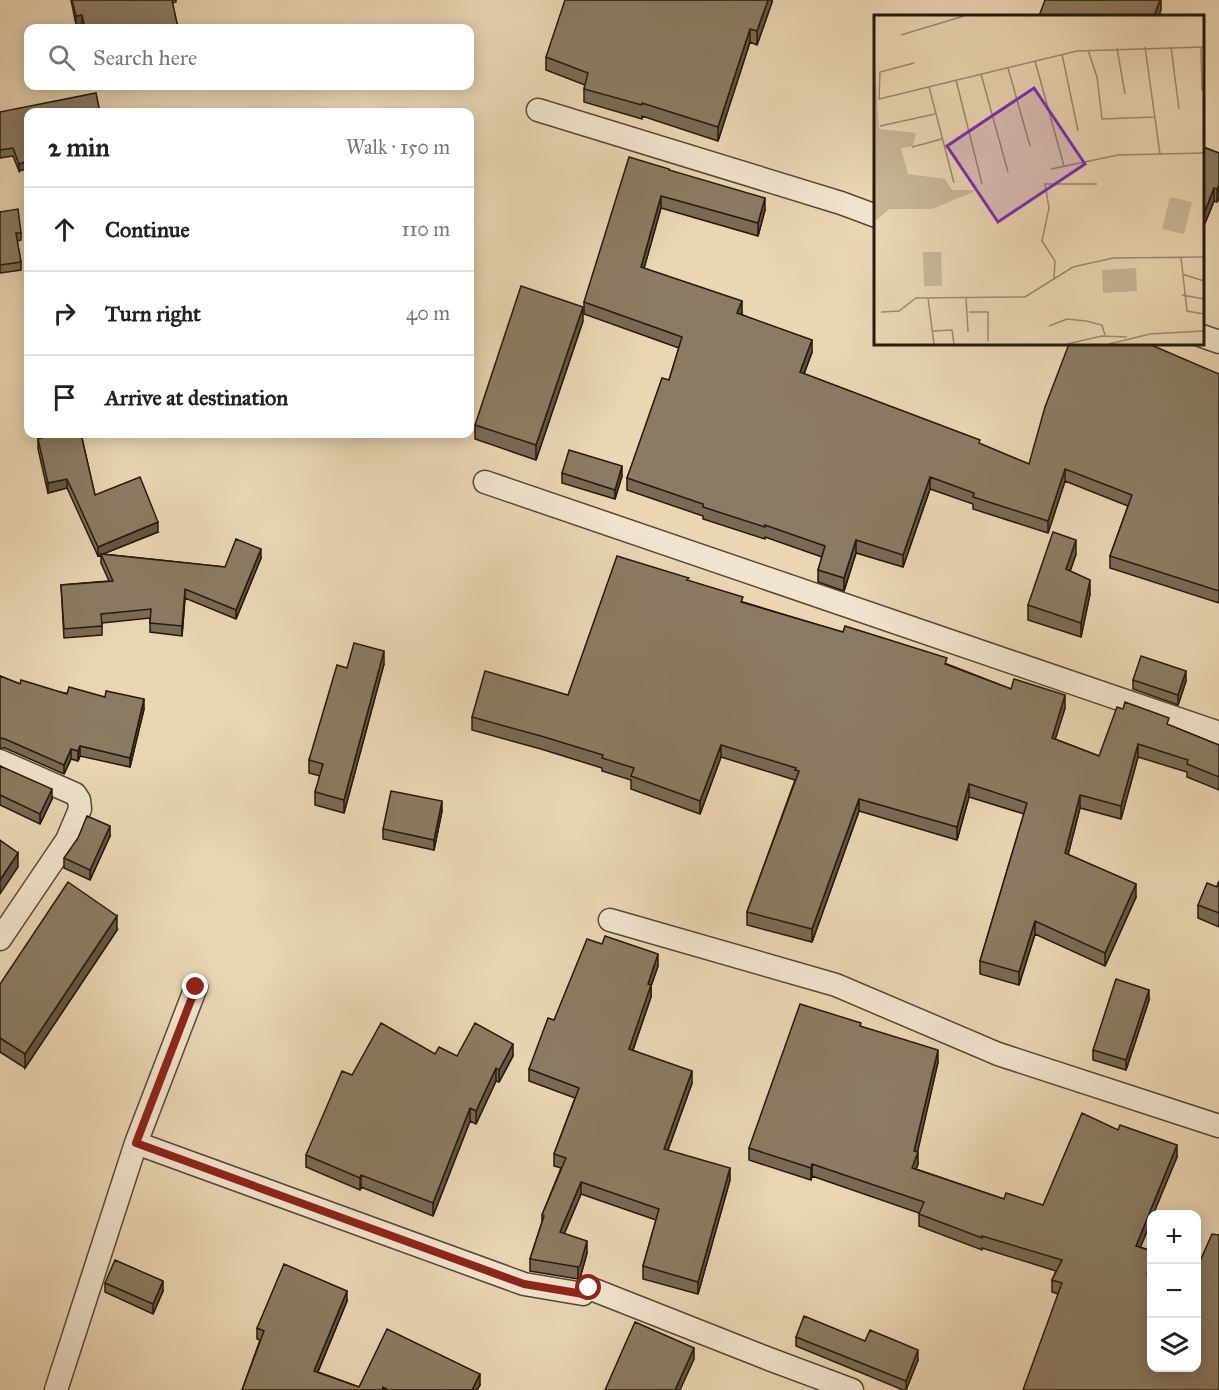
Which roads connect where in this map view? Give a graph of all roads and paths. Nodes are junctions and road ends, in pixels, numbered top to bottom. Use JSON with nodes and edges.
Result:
{"nodes":[{"id":1,"x":538,"y":110,"type":"dead end"},
{"id":2,"x":874,"y":215,"type":"edge"},
{"id":3,"x":1204,"y":336,"type":"edge"},
{"id":4,"x":1219,"y":342,"type":"edge"},
{"id":5,"x":484,"y":482,"type":"dead end"},
{"id":6,"x":1219,"y":733,"type":"edge"},
{"id":7,"x":0,"y":761,"type":"edge"},
{"id":8,"x":610,"y":920,"type":"dead end"},
{"id":9,"x":0,"y":939,"type":"edge"},
{"id":10,"x":196,"y":987,"type":"dead end"},
{"id":11,"x":1219,"y":1125,"type":"edge"},
{"id":12,"x":136,"y":1143,"type":"junction"},
{"id":13,"x":56,"y":1390,"type":"edge"},
{"id":14,"x":852,"y":1390,"type":"edge"}],
"edges":[{"from":1,"to":2,"type":"street"},
{"from":3,"to":4,"type":"street"},
{"from":5,"to":6,"type":"street"},
{"from":7,"to":9,"type":"street"},
{"from":8,"to":11,"type":"street"},
{"from":10,"to":12,"type":"street"},
{"from":12,"to":13,"type":"street"},
{"from":12,"to":14,"type":"street"}]}
